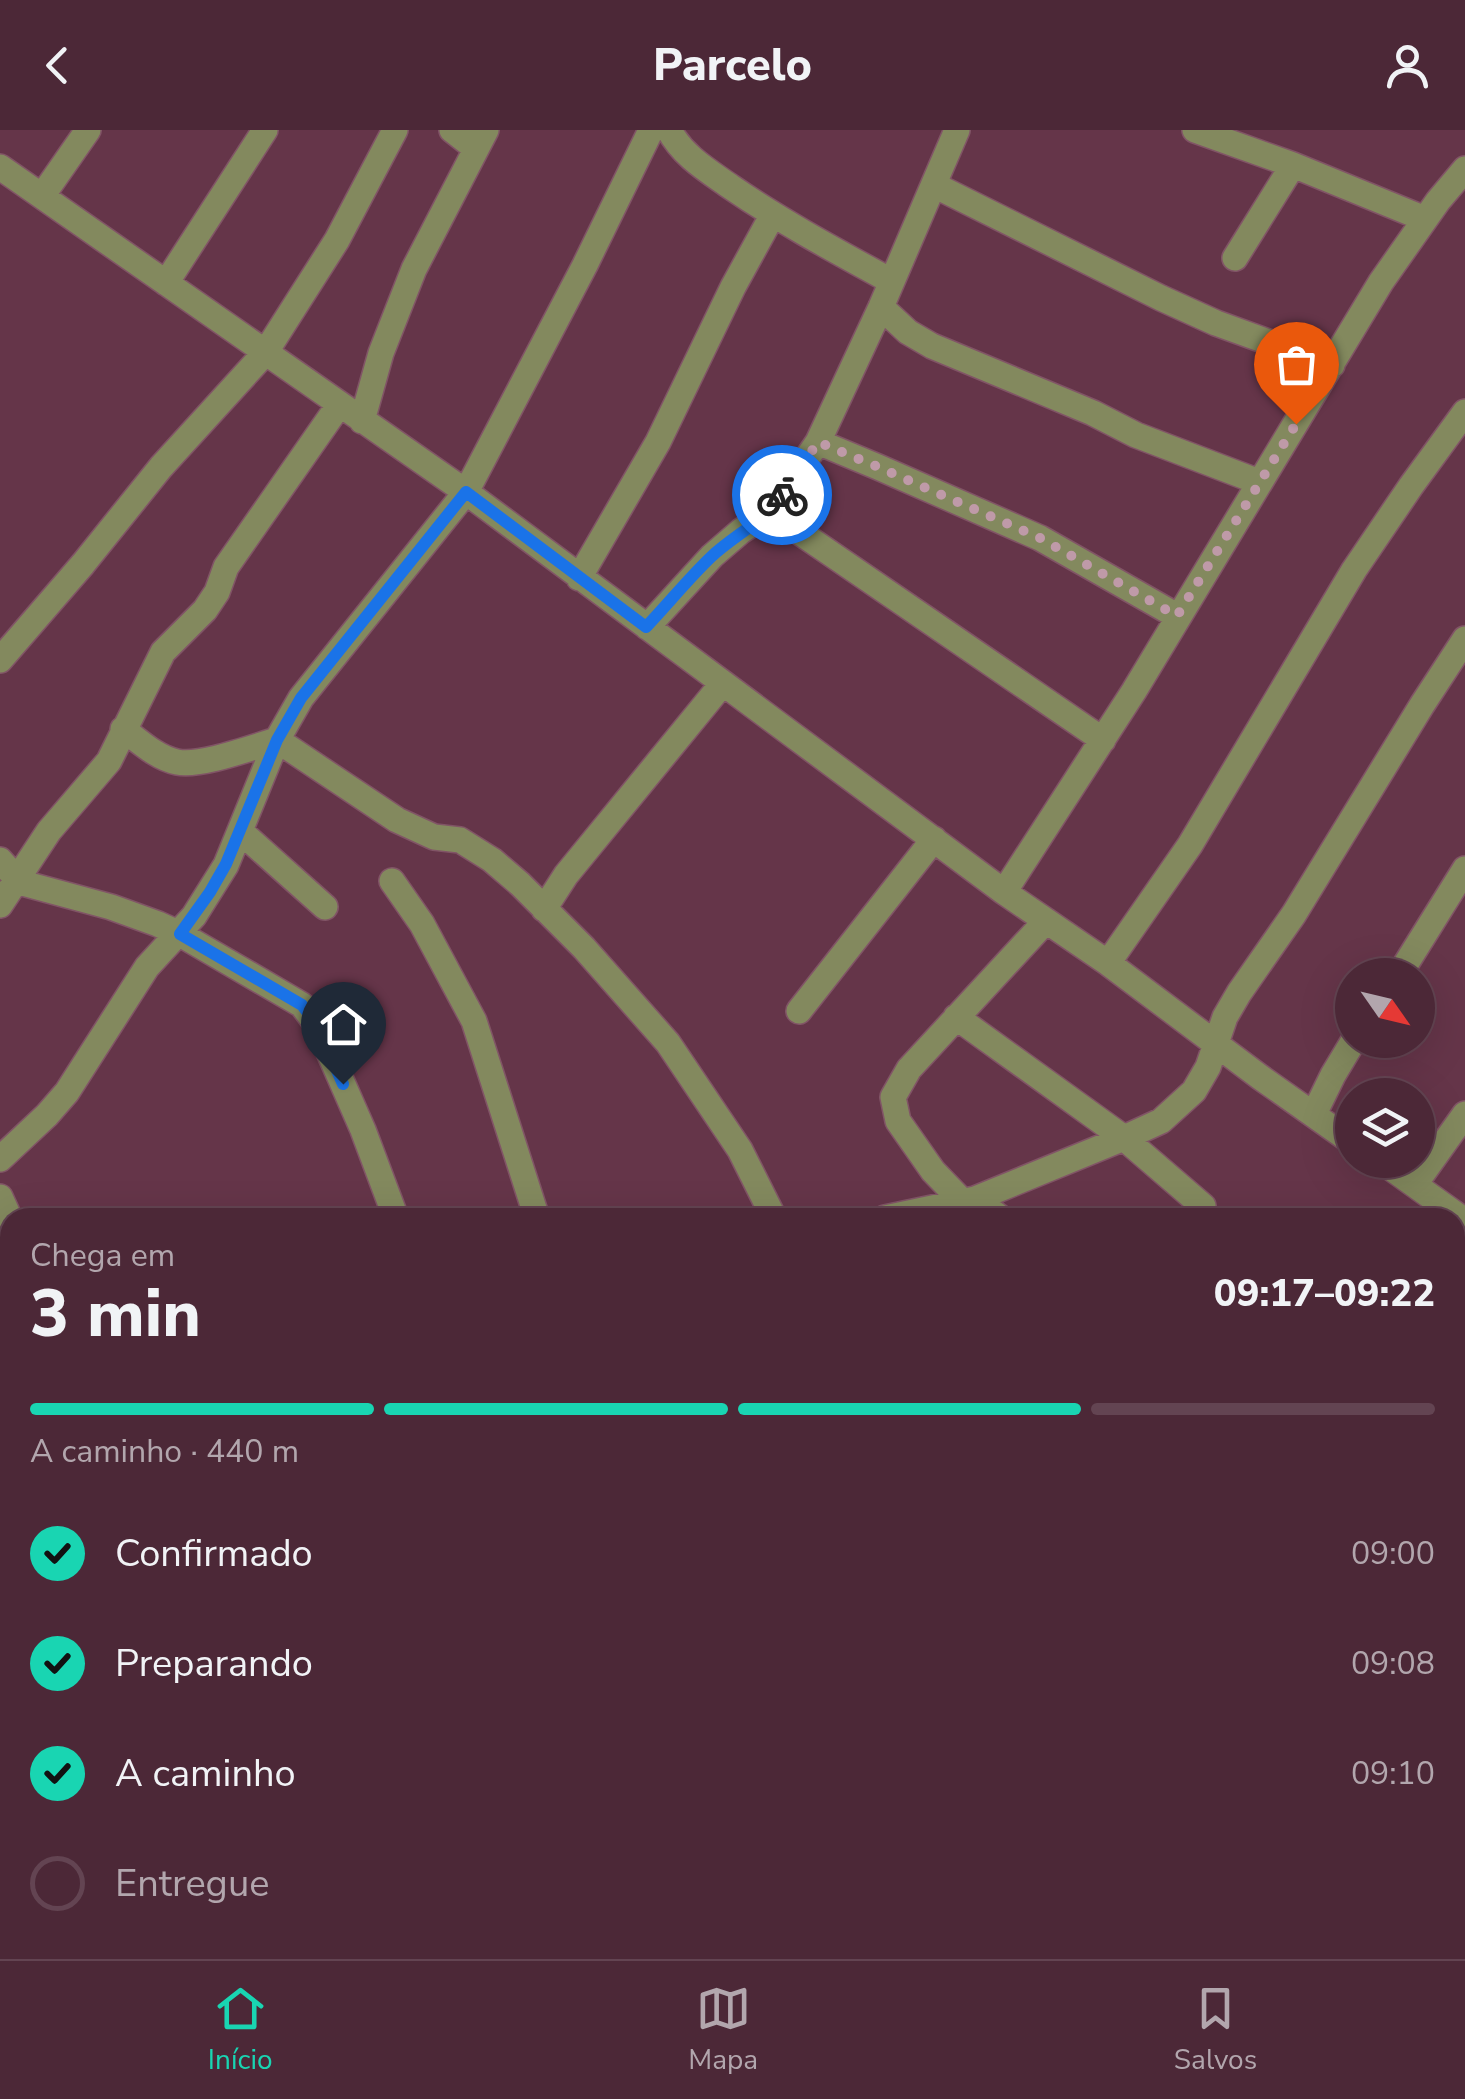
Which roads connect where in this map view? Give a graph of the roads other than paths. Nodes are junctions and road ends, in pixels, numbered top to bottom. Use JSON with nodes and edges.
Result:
{"nodes":[{"id":1,"x":88,"y":130,"type":"edge"},
{"id":2,"x":265,"y":130,"type":"edge"},
{"id":3,"x":394,"y":130,"type":"edge"},
{"id":4,"x":452,"y":130,"type":"edge"},
{"id":5,"x":651,"y":130,"type":"edge"},
{"id":6,"x":669,"y":130,"type":"edge"},
{"id":7,"x":1195,"y":130,"type":"edge"},
{"id":8,"x":953,"y":132,"type":"edge"},
{"id":9,"x":481,"y":139,"type":"edge"},
{"id":10,"x":1293,"y":165,"type":"junction"},
{"id":11,"x":0,"y":167,"type":"edge"},
{"id":12,"x":1465,"y":168,"type":"edge"},
{"id":13,"x":934,"y":185,"type":"junction"},
{"id":14,"x":42,"y":196,"type":"junction"},
{"id":15,"x":772,"y":216,"type":"junction"},
{"id":16,"x":1425,"y":219,"type":"junction"},
{"id":17,"x":1235,"y":258,"type":"dead end"},
{"id":18,"x":891,"y":280,"type":"junction"},
{"id":19,"x":166,"y":284,"type":"junction"},
{"id":20,"x":880,"y":307,"type":"junction"},
{"id":21,"x":265,"y":353,"type":"junction"},
{"id":22,"x":1332,"y":365,"type":"junction"},
{"id":23,"x":339,"y":405,"type":"junction"},
{"id":24,"x":1465,"y":412,"type":"edge"},
{"id":25,"x":362,"y":420,"type":"junction"},
{"id":26,"x":818,"y":442,"type":"junction"},
{"id":27,"x":1259,"y":482,"type":"junction"},
{"id":28,"x":466,"y":492,"type":"junction"},
{"id":29,"x":770,"y":512,"type":"junction"},
{"id":30,"x":579,"y":578,"type":"junction"},
{"id":31,"x":1177,"y":616,"type":"junction"},
{"id":32,"x":646,"y":627,"type":"junction"},
{"id":33,"x":1465,"y":639,"type":"edge"},
{"id":34,"x":0,"y":660,"type":"edge"},
{"id":35,"x":723,"y":683,"type":"junction"},
{"id":36,"x":123,"y":730,"type":"junction"},
{"id":37,"x":277,"y":740,"type":"junction"},
{"id":38,"x":1103,"y":740,"type":"junction"},
{"id":39,"x":241,"y":832,"type":"junction"},
{"id":40,"x":934,"y":839,"type":"junction"},
{"id":41,"x":8,"y":869,"type":"edge"},
{"id":42,"x":1465,"y":869,"type":"edge"},
{"id":43,"x":392,"y":881,"type":"dead end"},
{"id":44,"x":1004,"y":892,"type":"junction"},
{"id":45,"x":0,"y":904,"type":"edge"},
{"id":46,"x":325,"y":907,"type":"dead end"},
{"id":47,"x":544,"y":909,"type":"junction"},
{"id":48,"x":1045,"y":922,"type":"junction"},
{"id":49,"x":180,"y":934,"type":"junction"},
{"id":50,"x":1409,"y":958,"type":"edge"},
{"id":51,"x":1108,"y":964,"type":"junction"},
{"id":52,"x":799,"y":1011,"type":"dead end"},
{"id":53,"x":956,"y":1016,"type":"junction"},
{"id":54,"x":1217,"y":1044,"type":"junction"},
{"id":55,"x":1343,"y":1058,"type":"edge"},
{"id":56,"x":1314,"y":1114,"type":"junction"},
{"id":57,"x":1465,"y":1114,"type":"edge"},
{"id":58,"x":1335,"y":1129,"type":"edge"},
{"id":59,"x":1124,"y":1138,"type":"junction"},
{"id":60,"x":0,"y":1158,"type":"edge"},
{"id":61,"x":1406,"y":1178,"type":"edge"},
{"id":62,"x":1414,"y":1184,"type":"junction"},
{"id":63,"x":967,"y":1206,"type":"edge"},
{"id":64,"x":1203,"y":1206,"type":"dead end"},
{"id":65,"x":392,"y":1208,"type":"edge"},
{"id":66,"x":534,"y":1208,"type":"edge"},
{"id":67,"x":769,"y":1208,"type":"edge"},
{"id":68,"x":1431,"y":1208,"type":"edge"}],
"edges":[{"from":1,"to":14,"type":"street"},
{"from":2,"to":19,"type":"street"},
{"from":3,"to":21,"type":"street"},
{"from":4,"to":9,"type":"street"},
{"from":5,"to":28,"type":"street"},
{"from":6,"to":15,"type":"street"},
{"from":7,"to":10,"type":"street"},
{"from":8,"to":13,"type":"street"},
{"from":9,"to":25,"type":"street"},
{"from":10,"to":16,"type":"street"},
{"from":10,"to":17,"type":"street"},
{"from":11,"to":14,"type":"street"},
{"from":12,"to":16,"type":"street"},
{"from":13,"to":18,"type":"street"},
{"from":13,"to":22,"type":"street"},
{"from":14,"to":19,"type":"street"},
{"from":15,"to":18,"type":"street"},
{"from":15,"to":30,"type":"street"},
{"from":16,"to":22,"type":"street"},
{"from":18,"to":20,"type":"street"},
{"from":19,"to":21,"type":"street"},
{"from":20,"to":26,"type":"street"},
{"from":20,"to":27,"type":"street"},
{"from":21,"to":23,"type":"street"},
{"from":21,"to":34,"type":"street"},
{"from":22,"to":27,"type":"street"},
{"from":23,"to":25,"type":"street"},
{"from":23,"to":36,"type":"street"},
{"from":24,"to":51,"type":"street"},
{"from":25,"to":28,"type":"street"},
{"from":26,"to":29,"type":"street"},
{"from":26,"to":31,"type":"street"},
{"from":27,"to":31,"type":"street"},
{"from":28,"to":30,"type":"street"},
{"from":28,"to":37,"type":"street"},
{"from":29,"to":32,"type":"street"},
{"from":29,"to":38,"type":"street"},
{"from":30,"to":32,"type":"street"},
{"from":31,"to":38,"type":"street"},
{"from":32,"to":35,"type":"street"},
{"from":33,"to":54,"type":"street"},
{"from":35,"to":40,"type":"street"},
{"from":35,"to":47,"type":"street"},
{"from":36,"to":37,"type":"street"},
{"from":36,"to":41,"type":"street"},
{"from":37,"to":39,"type":"street"},
{"from":37,"to":47,"type":"street"},
{"from":38,"to":44,"type":"street"},
{"from":39,"to":46,"type":"street"},
{"from":39,"to":49,"type":"street"},
{"from":40,"to":44,"type":"street"},
{"from":40,"to":52,"type":"street"},
{"from":41,"to":45,"type":"street"},
{"from":41,"to":49,"type":"street"},
{"from":42,"to":50,"type":"street"},
{"from":43,"to":66,"type":"street"},
{"from":44,"to":48,"type":"street"},
{"from":47,"to":67,"type":"street"},
{"from":48,"to":51,"type":"street"},
{"from":48,"to":53,"type":"street"},
{"from":49,"to":60,"type":"street"},
{"from":49,"to":65,"type":"street"},
{"from":51,"to":54,"type":"street"},
{"from":53,"to":59,"type":"street"},
{"from":53,"to":63,"type":"street"},
{"from":54,"to":56,"type":"street"},
{"from":54,"to":59,"type":"street"},
{"from":55,"to":56,"type":"street"},
{"from":56,"to":58,"type":"street"},
{"from":57,"to":62,"type":"street"},
{"from":59,"to":63,"type":"street"},
{"from":59,"to":64,"type":"street"},
{"from":61,"to":62,"type":"street"},
{"from":62,"to":68,"type":"street"}]}
